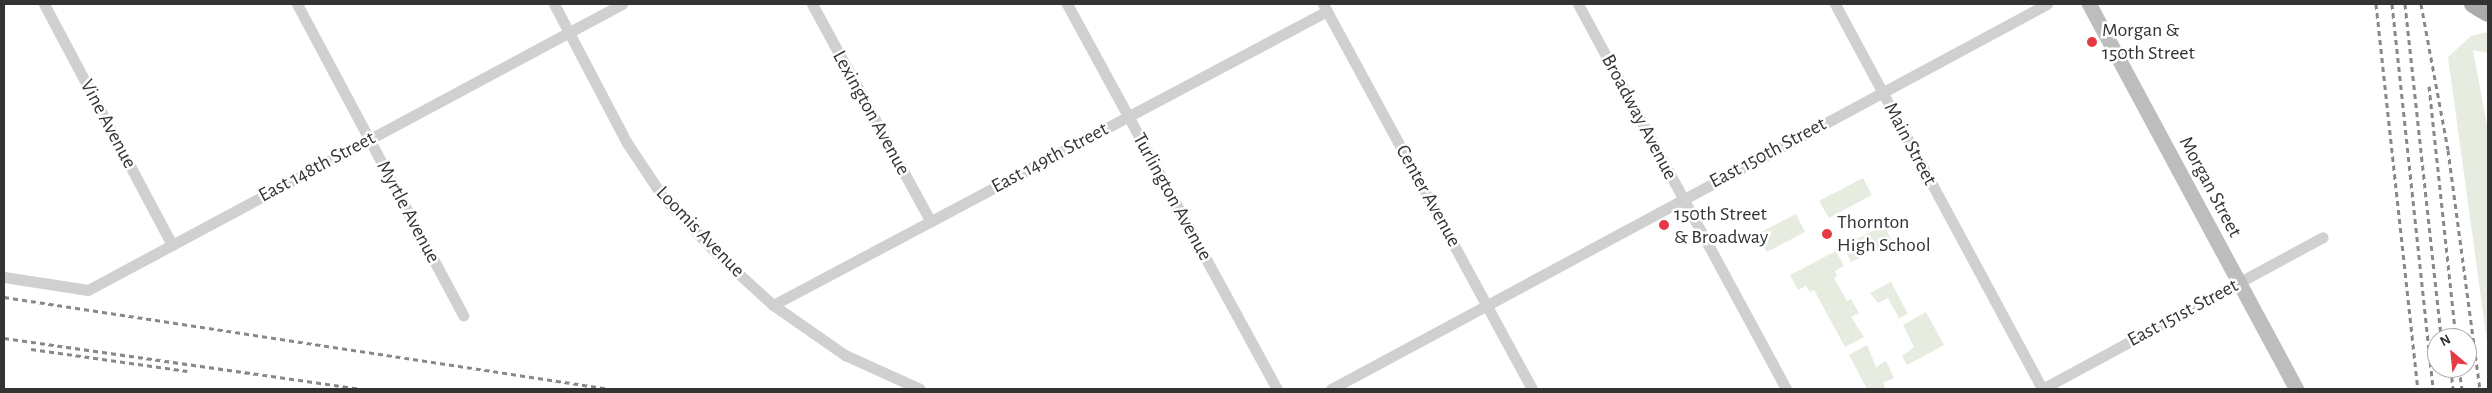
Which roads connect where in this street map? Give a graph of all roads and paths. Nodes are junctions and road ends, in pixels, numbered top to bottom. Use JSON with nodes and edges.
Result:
{"nodes":[{"id":1,"x":44,"y":4,"type":"edge"},
{"id":2,"x":297,"y":4,"type":"edge"},
{"id":3,"x":554,"y":4,"type":"edge"},
{"id":4,"x":622,"y":4,"type":"edge"},
{"id":5,"x":812,"y":4,"type":"edge"},
{"id":6,"x":1067,"y":4,"type":"edge"},
{"id":7,"x":1578,"y":4,"type":"edge"},
{"id":8,"x":1835,"y":4,"type":"edge"},
{"id":9,"x":2047,"y":4,"type":"edge"},
{"id":10,"x":2089,"y":4,"type":"edge"},
{"id":11,"x":2473,"y":4,"type":"edge"},
{"id":12,"x":1325,"y":7,"type":"edge"},
{"id":13,"x":2488,"y":13,"type":"edge"},
{"id":14,"x":569,"y":32,"type":"junction"},
{"id":15,"x":1882,"y":92,"type":"junction"},
{"id":16,"x":1127,"y":116,"type":"junction"},
{"id":17,"x":369,"y":139,"type":"junction"},
{"id":18,"x":1683,"y":198,"type":"junction"},
{"id":19,"x":931,"y":222,"type":"junction"},
{"id":20,"x":2324,"y":237,"type":"dead end"},
{"id":21,"x":172,"y":245,"type":"junction"},
{"id":22,"x":4,"y":277,"type":"edge"},
{"id":23,"x":2238,"y":283,"type":"junction"},
{"id":24,"x":773,"y":304,"type":"junction"},
{"id":25,"x":1488,"y":306,"type":"junction"},
{"id":26,"x":463,"y":315,"type":"dead end"},
{"id":27,"x":920,"y":389,"type":"edge"},
{"id":28,"x":1277,"y":389,"type":"edge"},
{"id":29,"x":1331,"y":389,"type":"edge"},
{"id":30,"x":1532,"y":389,"type":"edge"},
{"id":31,"x":1786,"y":389,"type":"edge"},
{"id":32,"x":2042,"y":389,"type":"edge"},
{"id":33,"x":2296,"y":389,"type":"edge"}],
"edges":[{"from":1,"to":21,"type":"street","name":"Vine Avenue"},
{"from":2,"to":17,"type":"street","name":"Myrtle Avenue"},
{"from":3,"to":14,"type":"street","name":"Loomis Avenue"},
{"from":4,"to":14,"type":"street","name":"East 148th Street"},
{"from":5,"to":19,"type":"street","name":"Lexington Avenue"},
{"from":6,"to":16,"type":"street","name":"Turlington Avenue"},
{"from":7,"to":18,"type":"street","name":"Broadway Avenue"},
{"from":8,"to":15,"type":"street","name":"Main Street"},
{"from":9,"to":15,"type":"street","name":"East 150th Street"},
{"from":10,"to":23,"type":"street","name":"Morgan Street"},
{"from":11,"to":13,"type":"main road"},
{"from":12,"to":16,"type":"street","name":"East 149th Street"},
{"from":12,"to":25,"type":"street","name":"Center Avenue"},
{"from":14,"to":17,"type":"street","name":"East 148th Street"},
{"from":14,"to":24,"type":"street","name":"Loomis Avenue"},
{"from":15,"to":18,"type":"street","name":"East 150th Street"},
{"from":15,"to":32,"type":"street","name":"Main Street"},
{"from":16,"to":19,"type":"street","name":"East 149th Street"},
{"from":16,"to":28,"type":"street","name":"Turlington Avenue"},
{"from":17,"to":21,"type":"street","name":"East 148th Street"},
{"from":17,"to":26,"type":"street","name":"Myrtle Avenue"},
{"from":18,"to":25,"type":"street","name":"East 150th Street"},
{"from":18,"to":31,"type":"street","name":"Broadway Avenue"},
{"from":19,"to":24,"type":"street","name":"East 149th Street"},
{"from":20,"to":23,"type":"street","name":"East 151st Street"},
{"from":21,"to":22,"type":"street","name":"East 148th Street"},
{"from":23,"to":32,"type":"street","name":"East 151st Street"},
{"from":23,"to":33,"type":"street","name":"Morgan Street"},
{"from":24,"to":27,"type":"street","name":"Loomis Avenue"},
{"from":25,"to":29,"type":"street","name":"East 150th Street"},
{"from":25,"to":30,"type":"street","name":"Center Avenue"}]}
